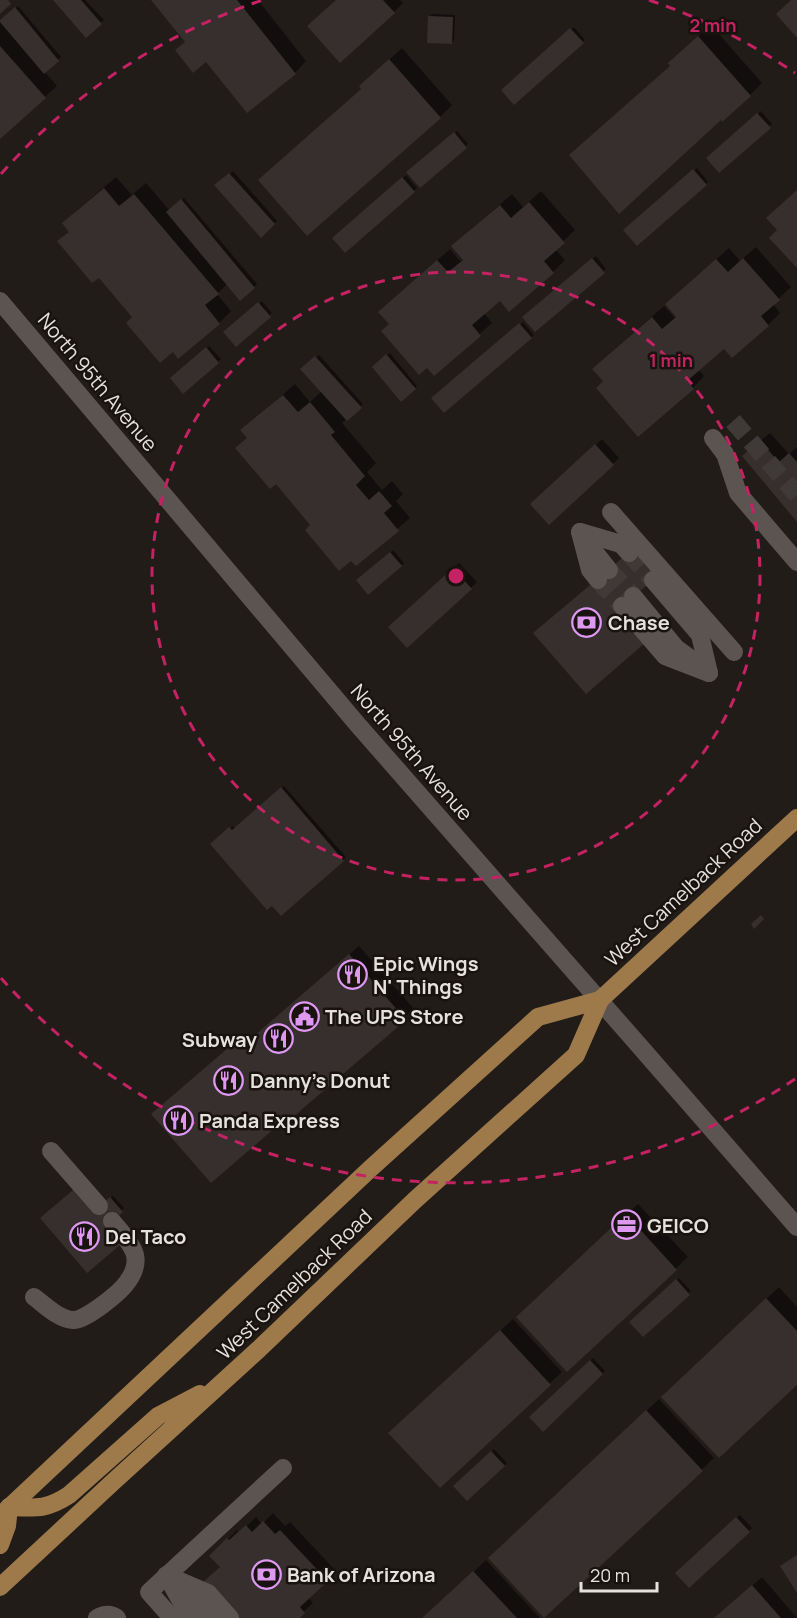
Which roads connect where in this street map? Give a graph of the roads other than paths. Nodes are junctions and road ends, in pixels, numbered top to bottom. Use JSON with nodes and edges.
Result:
{"nodes":[{"id":1,"x":0,"y":301,"type":"edge"},
{"id":2,"x":713,"y":438,"type":"dead end"},
{"id":3,"x":611,"y":512,"type":"dead end"},
{"id":4,"x":580,"y":532,"type":"joint"},
{"id":5,"x":797,"y":562,"type":"edge"},
{"id":6,"x":638,"y":592,"type":"joint"},
{"id":7,"x":734,"y":652,"type":"dead end"},
{"id":8,"x":797,"y":818,"type":"edge"},
{"id":9,"x":600,"y":1000,"type":"junction"},
{"id":10,"x":51,"y":1151,"type":"dead end"},
{"id":11,"x":99,"y":1206,"type":"dead end"},
{"id":12,"x":112,"y":1221,"type":"dead end"},
{"id":13,"x":797,"y":1227,"type":"edge"},
{"id":14,"x":34,"y":1297,"type":"dead end"},
{"id":15,"x":223,"y":1383,"type":"junction"},
{"id":16,"x":283,"y":1468,"type":"dead end"},
{"id":17,"x":5,"y":1511,"type":"edge"},
{"id":18,"x":0,"y":1545,"type":"edge"},
{"id":19,"x":166,"y":1575,"type":"junction"},
{"id":20,"x":0,"y":1587,"type":"edge"},
{"id":21,"x":97,"y":1618,"type":"edge"},
{"id":22,"x":117,"y":1618,"type":"edge"},
{"id":23,"x":172,"y":1618,"type":"edge"},
{"id":24,"x":193,"y":1618,"type":"edge"},
{"id":25,"x":213,"y":1618,"type":"edge"},
{"id":26,"x":230,"y":1618,"type":"edge"}],
"edges":[{"from":1,"to":9,"type":"street","name":"North 95th Avenue"},
{"from":2,"to":5,"type":"street"},
{"from":3,"to":7,"type":"street"},
{"from":4,"to":4,"type":"street"},
{"from":6,"to":6,"type":"street"},
{"from":8,"to":9,"type":"main road","name":"West Camelback Road"},
{"from":9,"to":13,"type":"street","name":"North 95th Avenue"},
{"from":9,"to":15,"type":"main road","name":"West Camelback Road"},
{"from":9,"to":17,"type":"main road","name":"West Camelback Road"},
{"from":10,"to":11,"type":"street"},
{"from":12,"to":14,"type":"street"},
{"from":15,"to":17,"type":"main road"},
{"from":15,"to":20,"type":"main road","name":"West Camelback Road"},
{"from":16,"to":19,"type":"street"},
{"from":17,"to":18,"type":"main road"},
{"from":19,"to":23,"type":"street"},
{"from":19,"to":24,"type":"street"},
{"from":19,"to":25,"type":"street"},
{"from":19,"to":26,"type":"street"},
{"from":21,"to":22,"type":"street"}]}
